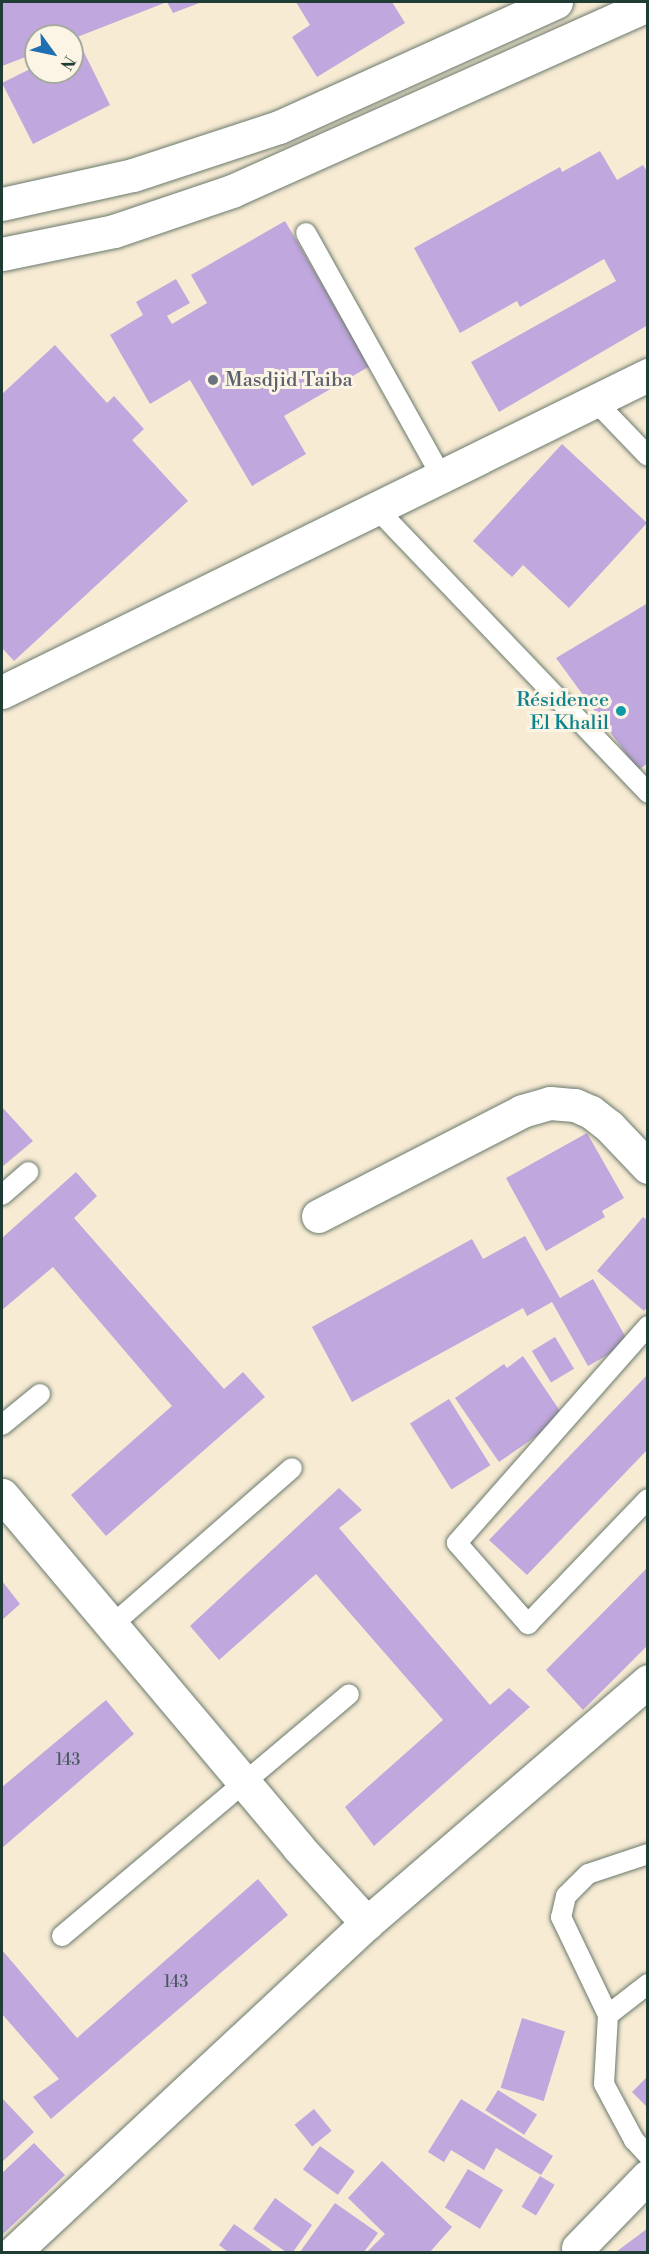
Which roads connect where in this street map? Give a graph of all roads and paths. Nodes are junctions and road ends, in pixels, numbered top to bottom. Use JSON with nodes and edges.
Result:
{"nodes":[{"id":1,"x":556,"y":2,"type":"edge"},
{"id":2,"x":648,"y":5,"type":"edge"},
{"id":3,"x":2,"y":204,"type":"edge"},
{"id":4,"x":306,"y":233,"type":"dead end"},
{"id":5,"x":2,"y":254,"type":"edge"},
{"id":6,"x":648,"y":375,"type":"edge"},
{"id":7,"x":595,"y":400,"type":"junction"},
{"id":8,"x":648,"y":456,"type":"edge"},
{"id":9,"x":441,"y":476,"type":"junction"},
{"id":10,"x":376,"y":507,"type":"junction"},
{"id":11,"x":2,"y":692,"type":"edge"},
{"id":12,"x":648,"y":793,"type":"edge"},
{"id":13,"x":648,"y":1167,"type":"edge"},
{"id":14,"x":28,"y":1172,"type":"dead end"},
{"id":15,"x":2,"y":1195,"type":"edge"},
{"id":16,"x":318,"y":1216,"type":"dead end"},
{"id":17,"x":648,"y":1326,"type":"edge"},
{"id":18,"x":40,"y":1394,"type":"dead end"},
{"id":19,"x":2,"y":1425,"type":"edge"},
{"id":20,"x":292,"y":1468,"type":"dead end"},
{"id":21,"x":2,"y":1495,"type":"edge"},
{"id":22,"x":648,"y":1499,"type":"edge"},
{"id":23,"x":111,"y":1626,"type":"junction"},
{"id":24,"x":648,"y":1682,"type":"edge"},
{"id":25,"x":349,"y":1694,"type":"dead end"},
{"id":26,"x":242,"y":1780,"type":"junction"},
{"id":27,"x":648,"y":1854,"type":"edge"},
{"id":28,"x":368,"y":1923,"type":"junction"},
{"id":29,"x":62,"y":1936,"type":"dead end"},
{"id":30,"x":648,"y":1984,"type":"edge"},
{"id":31,"x":608,"y":2015,"type":"junction"},
{"id":32,"x":648,"y":2155,"type":"edge"},
{"id":33,"x":648,"y":2176,"type":"edge"},
{"id":34,"x":578,"y":2248,"type":"dead end"},
{"id":35,"x":14,"y":2253,"type":"edge"}],
"edges":[{"from":1,"to":3,"type":"street"},
{"from":2,"to":5,"type":"street"},
{"from":4,"to":9,"type":"lane"},
{"from":6,"to":7,"type":"street"},
{"from":7,"to":8,"type":"lane"},
{"from":7,"to":9,"type":"street"},
{"from":9,"to":10,"type":"street"},
{"from":10,"to":11,"type":"street"},
{"from":10,"to":12,"type":"lane"},
{"from":13,"to":16,"type":"street"},
{"from":14,"to":15,"type":"lane"},
{"from":17,"to":22,"type":"lane"},
{"from":18,"to":19,"type":"lane"},
{"from":20,"to":23,"type":"lane"},
{"from":21,"to":23,"type":"street"},
{"from":23,"to":26,"type":"street"},
{"from":24,"to":28,"type":"street"},
{"from":25,"to":26,"type":"lane"},
{"from":26,"to":28,"type":"street"},
{"from":26,"to":29,"type":"lane"},
{"from":27,"to":31,"type":"lane"},
{"from":28,"to":35,"type":"street"},
{"from":30,"to":31,"type":"lane"},
{"from":31,"to":32,"type":"lane"},
{"from":33,"to":34,"type":"street"}]}
